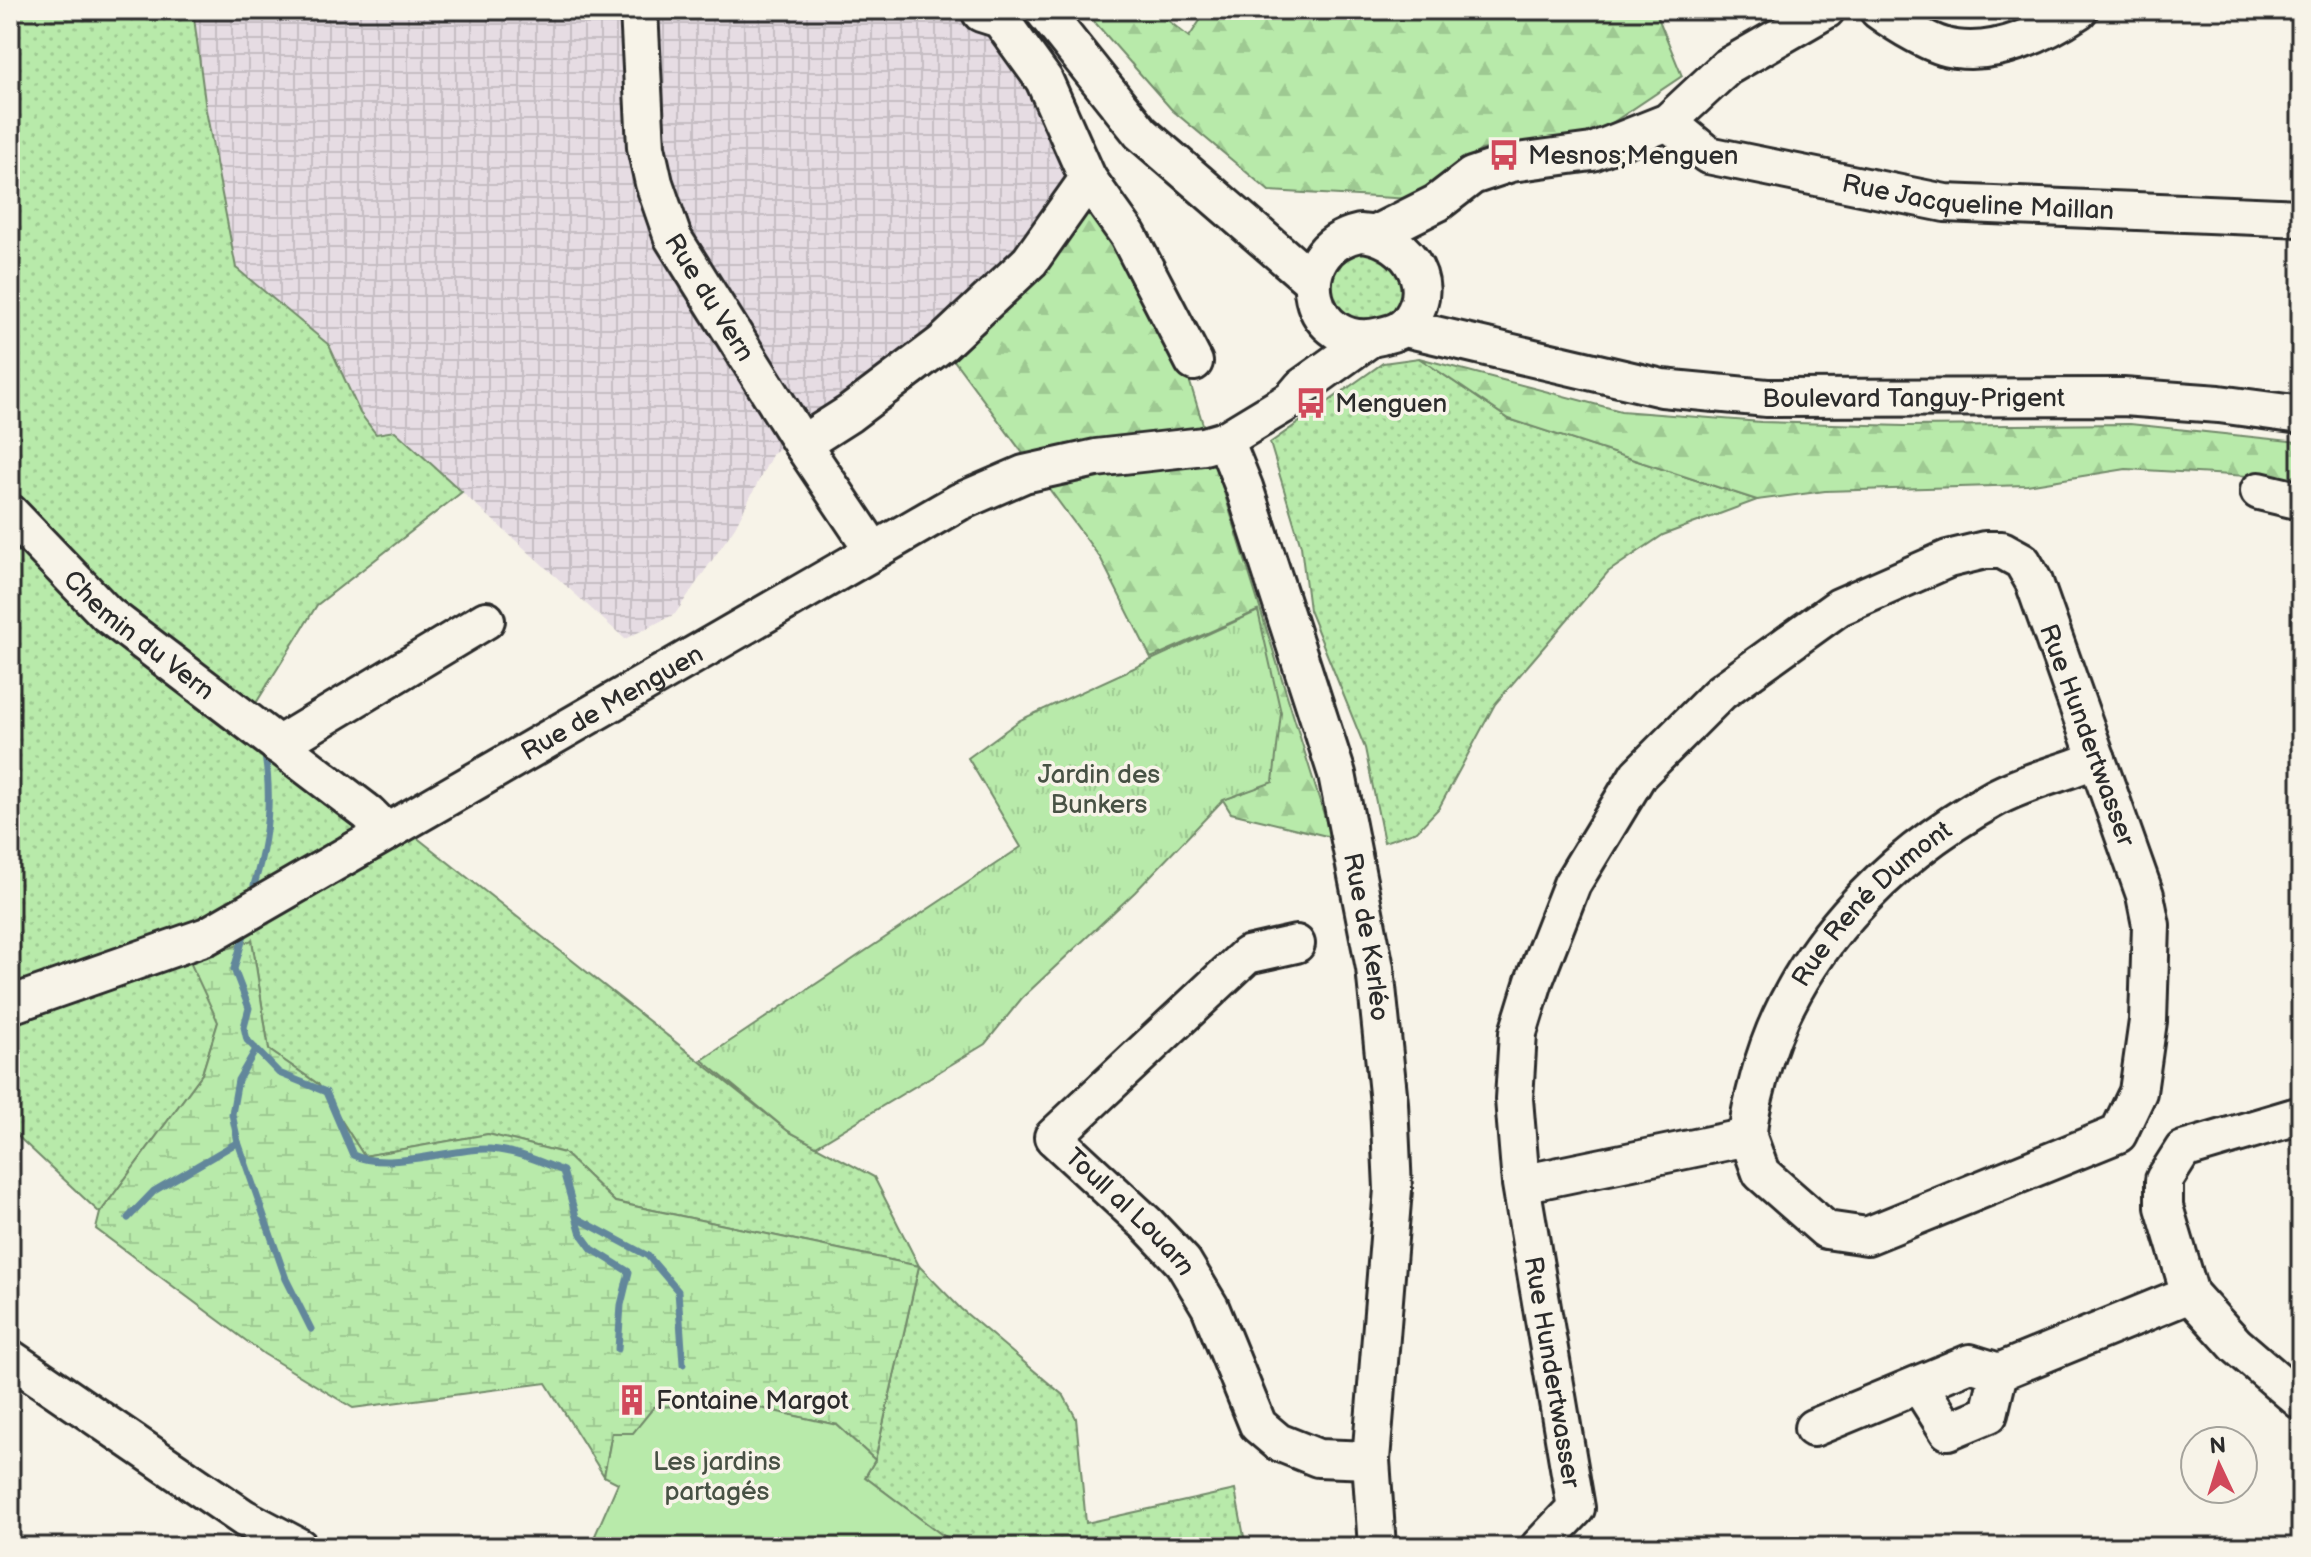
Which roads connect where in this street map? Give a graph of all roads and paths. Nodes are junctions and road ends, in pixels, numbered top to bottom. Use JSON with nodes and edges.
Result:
{"nodes":[{"id":1,"x":639,"y":10,"type":"edge"},
{"id":2,"x":1043,"y":10,"type":"edge"},
{"id":3,"x":1826,"y":10,"type":"edge"},
{"id":4,"x":1878,"y":10,"type":"edge"},
{"id":5,"x":2079,"y":10,"type":"edge"},
{"id":6,"x":981,"y":13,"type":"dead end"},
{"id":7,"x":1668,"y":122,"type":"junction"},
{"id":8,"x":1088,"y":179,"type":"junction"},
{"id":9,"x":1437,"y":203,"type":"junction"},
{"id":10,"x":2301,"y":218,"type":"edge"},
{"id":11,"x":1375,"y":234,"type":"junction"},
{"id":12,"x":1264,"y":237,"type":"junction"},
{"id":13,"x":1334,"y":243,"type":"junction"},
{"id":14,"x":1418,"y":278,"type":"junction"},
{"id":15,"x":1312,"y":281,"type":"junction"},
{"id":16,"x":1326,"y":323,"type":"junction"},
{"id":17,"x":1405,"y":328,"type":"junction"},
{"id":18,"x":1369,"y":339,"type":"junction"},
{"id":19,"x":1529,"y":357,"type":"junction"},
{"id":20,"x":1194,"y":362,"type":"dead end"},
{"id":21,"x":1302,"y":387,"type":"junction"},
{"id":22,"x":2301,"y":415,"type":"edge"},
{"id":23,"x":1225,"y":440,"type":"junction"},
{"id":24,"x":802,"y":444,"type":"junction"},
{"id":25,"x":2259,"y":491,"type":"dead end"},
{"id":26,"x":2301,"y":501,"type":"edge"},
{"id":27,"x":10,"y":513,"type":"edge"},
{"id":28,"x":874,"y":551,"type":"junction"},
{"id":29,"x":486,"y":620,"type":"dead end"},
{"id":30,"x":278,"y":745,"type":"junction"},
{"id":31,"x":2097,"y":759,"type":"junction"},
{"id":32,"x":387,"y":832,"type":"junction"},
{"id":33,"x":1296,"y":944,"type":"dead end"},
{"id":34,"x":10,"y":1005,"type":"edge"},
{"id":35,"x":2301,"y":1115,"type":"edge"},
{"id":36,"x":1748,"y":1137,"type":"junction"},
{"id":37,"x":1521,"y":1184,"type":"junction"},
{"id":38,"x":2190,"y":1294,"type":"junction"},
{"id":39,"x":10,"y":1358,"type":"edge"},
{"id":40,"x":1999,"y":1372,"type":"junction"},
{"id":41,"x":1919,"y":1385,"type":"junction"},
{"id":42,"x":2301,"y":1401,"type":"edge"},
{"id":43,"x":1813,"y":1428,"type":"dead end"},
{"id":44,"x":1371,"y":1460,"type":"junction"},
{"id":45,"x":299,"y":1547,"type":"edge"},
{"id":46,"x":1377,"y":1547,"type":"edge"},
{"id":47,"x":1539,"y":1547,"type":"edge"}],
"edges":[{"from":1,"to":24,"type":"street","name":"Rue du Vern"},
{"from":2,"to":12,"type":"street"},
{"from":3,"to":7,"type":"street"},
{"from":4,"to":5,"type":"street"},
{"from":6,"to":8,"type":"street"},
{"from":7,"to":9,"type":"street"},
{"from":7,"to":10,"type":"street","name":"Rue Jacqueline Maillan"},
{"from":8,"to":20,"type":"street"},
{"from":8,"to":24,"type":"street"},
{"from":9,"to":11,"type":"street"},
{"from":9,"to":14,"type":"street"},
{"from":11,"to":13,"type":"street"},
{"from":11,"to":14,"type":"street"},
{"from":12,"to":13,"type":"street"},
{"from":12,"to":15,"type":"street"},
{"from":13,"to":15,"type":"street"},
{"from":14,"to":17,"type":"street"},
{"from":14,"to":19,"type":"street","name":"Boulevard Tanguy-Prigent"},
{"from":15,"to":16,"type":"street"},
{"from":16,"to":18,"type":"street"},
{"from":16,"to":21,"type":"street"},
{"from":17,"to":18,"type":"street"},
{"from":17,"to":19,"type":"street","name":"Boulevard Tanguy-Prigent"},
{"from":18,"to":21,"type":"street"},
{"from":19,"to":22,"type":"street","name":"Boulevard Tanguy-Prigent"},
{"from":21,"to":23,"type":"street"},
{"from":23,"to":28,"type":"street","name":"Rue de Menguen"},
{"from":23,"to":44,"type":"street","name":"Rue de Kerléo"},
{"from":24,"to":28,"type":"street","name":"Rue du Vern"},
{"from":25,"to":26,"type":"street"},
{"from":27,"to":30,"type":"street","name":"Chemin du Vern"},
{"from":28,"to":32,"type":"street","name":"Rue de Menguen"},
{"from":29,"to":30,"type":"street"},
{"from":30,"to":32,"type":"street","name":"Chemin du Vern"},
{"from":31,"to":36,"type":"street","name":"Rue René Dumont"},
{"from":31,"to":36,"type":"street","name":"Rue Hundertwasser"},
{"from":31,"to":37,"type":"street","name":"Rue Hundertwasser"},
{"from":32,"to":34,"type":"street","name":"Rue de Menguen"},
{"from":33,"to":44,"type":"street","name":"Toull al Louarn"},
{"from":35,"to":38,"type":"street"},
{"from":36,"to":37,"type":"street"},
{"from":37,"to":47,"type":"street","name":"Rue Hundertwasser"},
{"from":38,"to":40,"type":"street"},
{"from":38,"to":42,"type":"street"},
{"from":39,"to":45,"type":"street"},
{"from":40,"to":41,"type":"street"},
{"from":40,"to":41,"type":"street"},
{"from":41,"to":43,"type":"street"},
{"from":44,"to":46,"type":"street","name":"Rue de Kerléo"}]}
